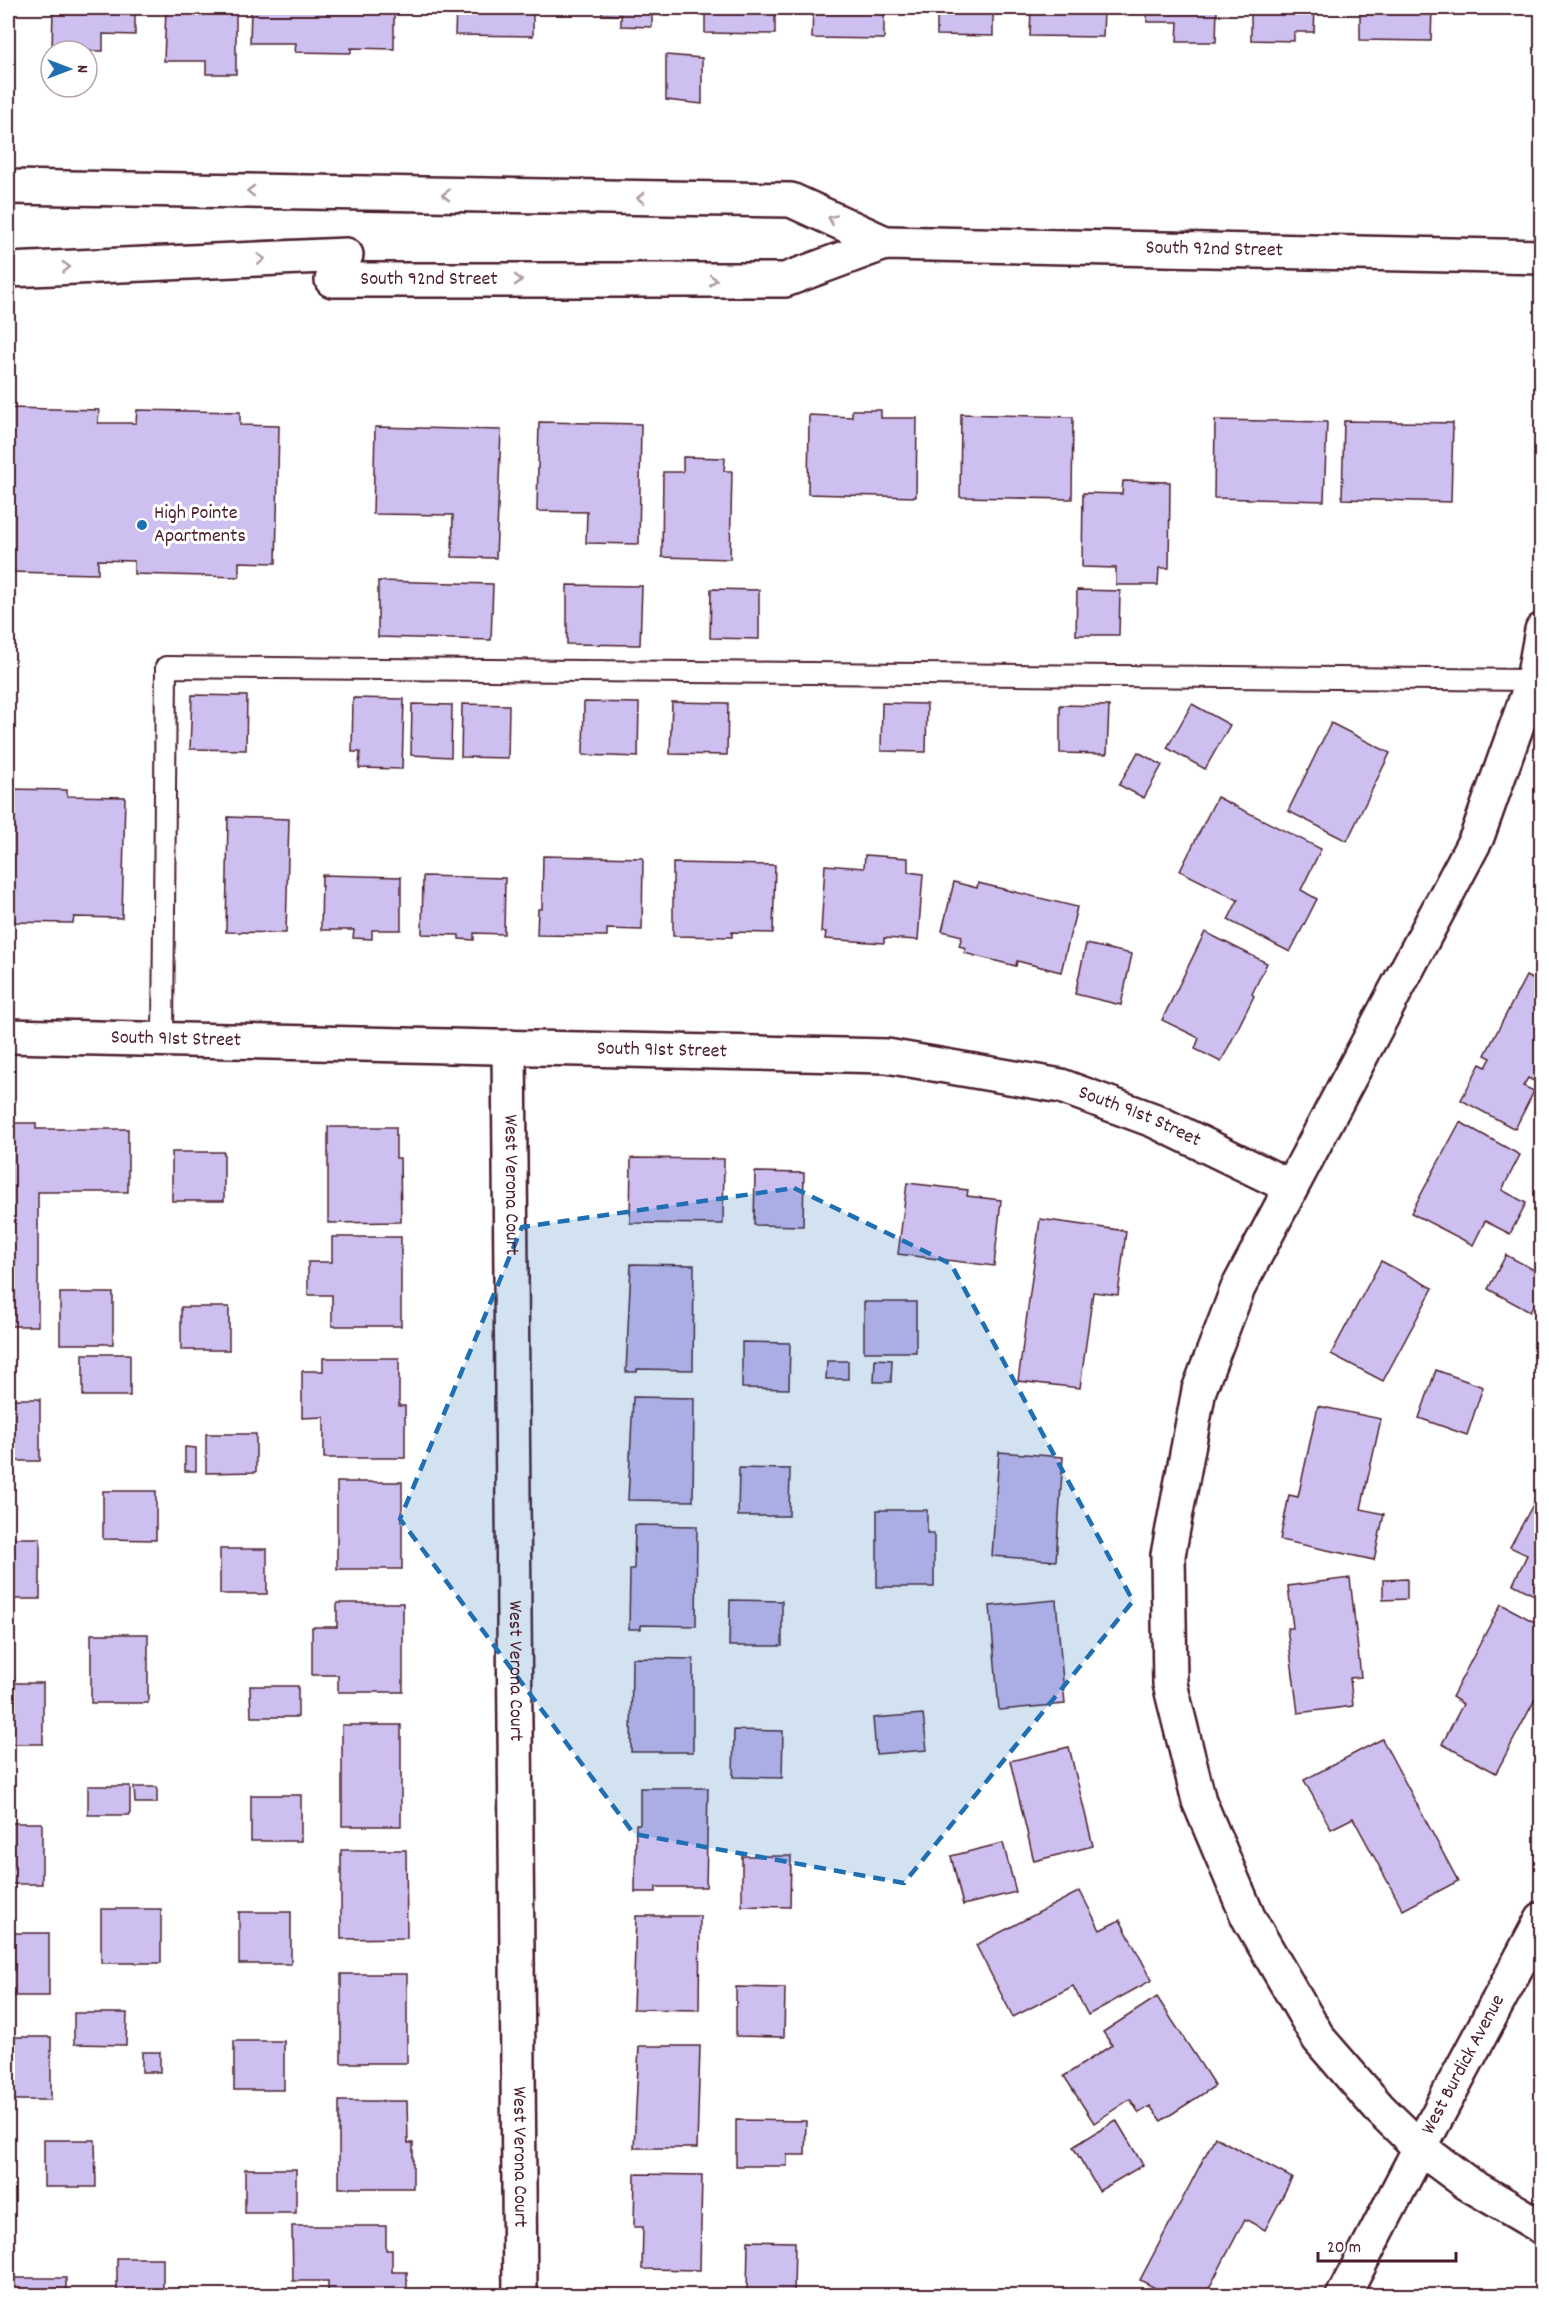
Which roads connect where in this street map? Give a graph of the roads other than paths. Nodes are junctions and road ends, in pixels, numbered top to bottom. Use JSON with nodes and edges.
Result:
{"nodes":[{"id":1,"x":8,"y":188,"type":"edge"},
{"id":2,"x":885,"y":243,"type":"junction"},
{"id":3,"x":1542,"y":257,"type":"edge"},
{"id":4,"x":8,"y":270,"type":"edge"},
{"id":5,"x":1542,"y":630,"type":"edge"},
{"id":6,"x":1537,"y":680,"type":"edge"},
{"id":7,"x":8,"y":1036,"type":"edge"},
{"id":8,"x":163,"y":1040,"type":"junction"},
{"id":9,"x":509,"y":1047,"type":"junction"},
{"id":10,"x":1291,"y":1187,"type":"junction"},
{"id":11,"x":1542,"y":1919,"type":"edge"},
{"id":12,"x":1420,"y":2148,"type":"junction"},
{"id":13,"x":1542,"y":2227,"type":"edge"},
{"id":14,"x":520,"y":2295,"type":"edge"},
{"id":15,"x":1343,"y":2295,"type":"edge"}],
"edges":[{"from":2,"to":1,"type":"street","name":"South 92nd Street","one_way":true},
{"from":2,"to":3,"type":"street","name":"South 92nd Street"},
{"from":4,"to":2,"type":"street","name":"South 92nd Street","one_way":true},
{"from":5,"to":6,"type":"street"},
{"from":6,"to":8,"type":"lane"},
{"from":6,"to":10,"type":"street"},
{"from":7,"to":8,"type":"street","name":"South 91st Street"},
{"from":8,"to":9,"type":"street","name":"South 91st Street"},
{"from":9,"to":10,"type":"street","name":"South 91st Street"},
{"from":9,"to":14,"type":"street","name":"West Verona Court"},
{"from":10,"to":12,"type":"street"},
{"from":11,"to":12,"type":"street","name":"West Burdick Avenue"},
{"from":12,"to":13,"type":"street","name":"West Burdick Avenue"},
{"from":12,"to":15,"type":"street"}]}
